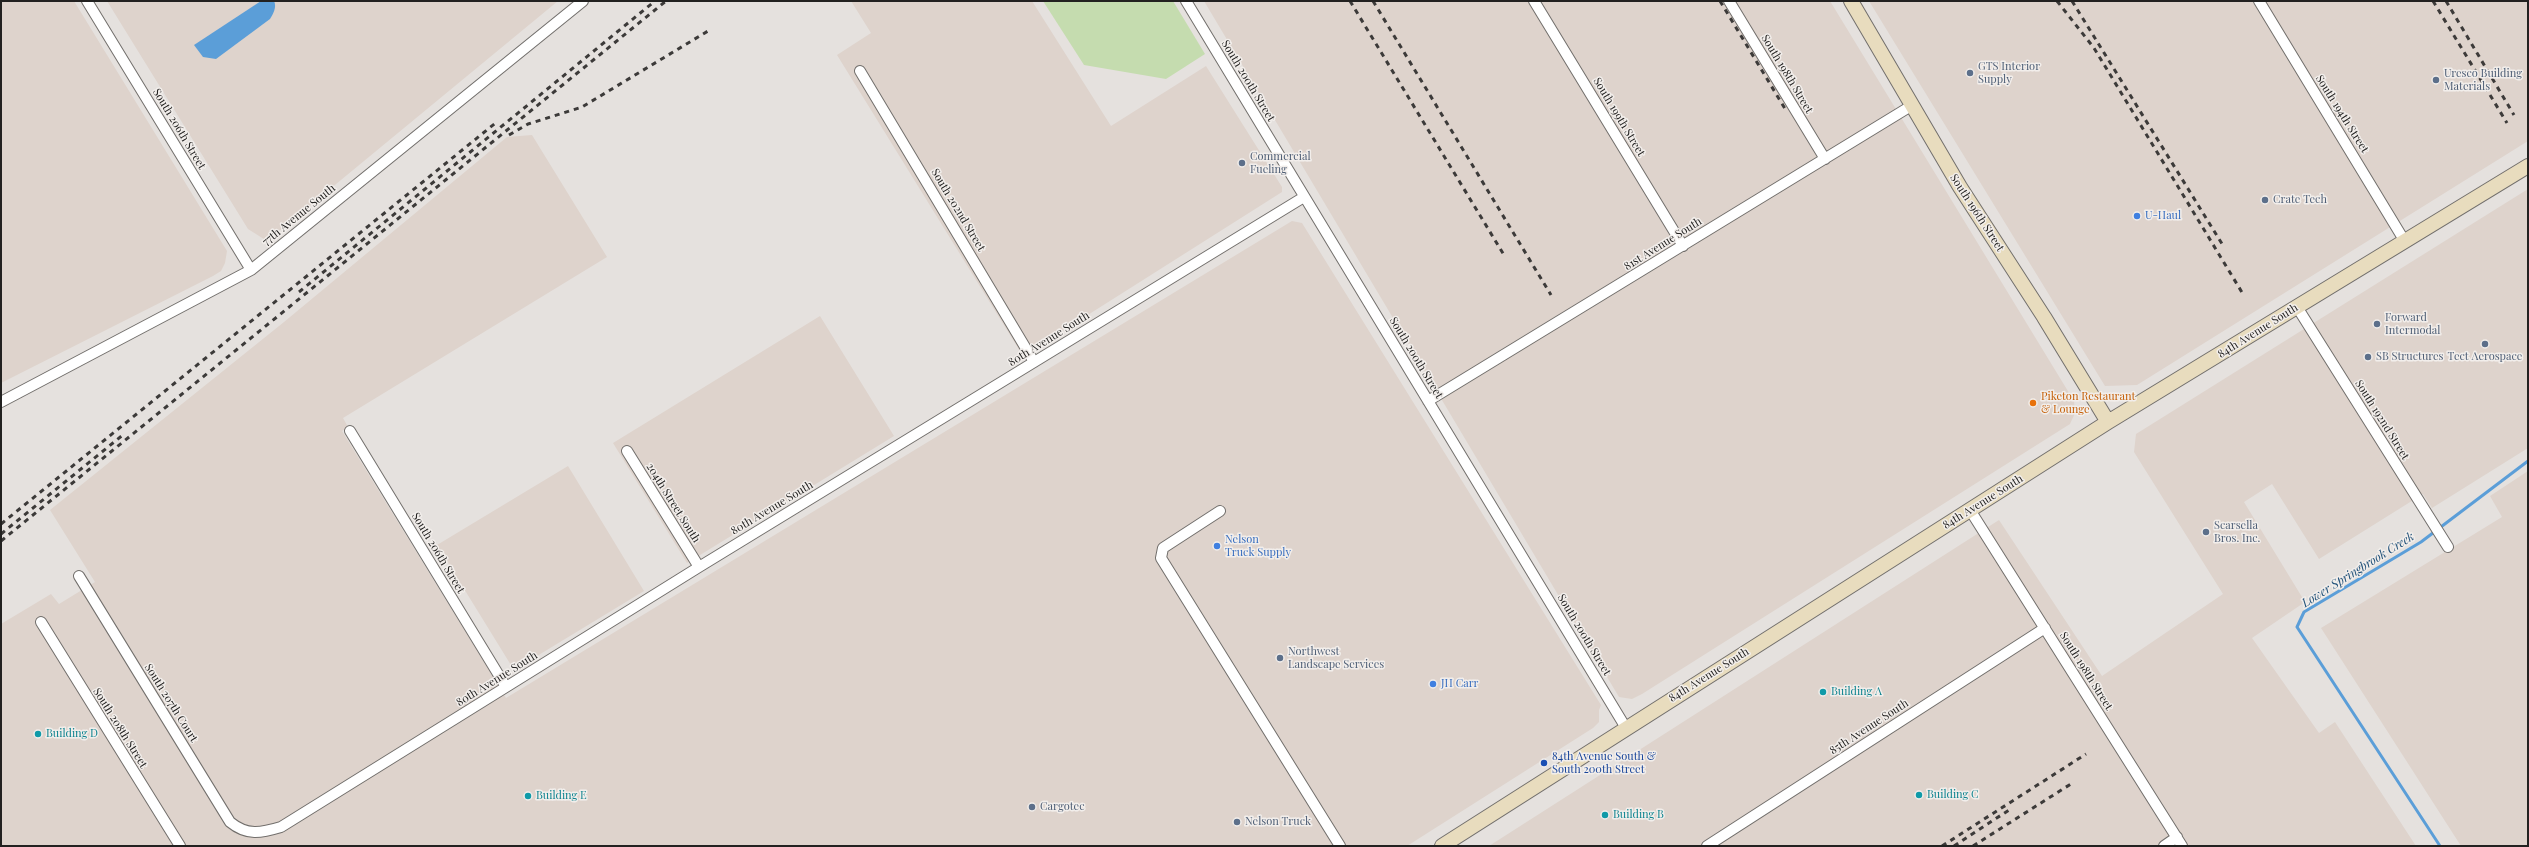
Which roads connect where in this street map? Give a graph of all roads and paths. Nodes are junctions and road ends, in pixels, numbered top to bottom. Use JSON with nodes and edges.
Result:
{"nodes":[{"id":1,"x":87,"y":1,"type":"edge"},
{"id":2,"x":583,"y":1,"type":"edge"},
{"id":3,"x":1186,"y":1,"type":"edge"},
{"id":4,"x":1534,"y":1,"type":"edge"},
{"id":5,"x":1729,"y":1,"type":"edge"},
{"id":6,"x":1851,"y":1,"type":"edge"},
{"id":7,"x":2259,"y":1,"type":"edge"},
{"id":8,"x":860,"y":71,"type":"dead end"},
{"id":9,"x":1911,"y":106,"type":"junction"},
{"id":10,"x":1825,"y":159,"type":"junction"},
{"id":11,"x":2528,"y":166,"type":"edge"},
{"id":12,"x":1304,"y":197,"type":"junction"},
{"id":13,"x":2404,"y":240,"type":"junction"},
{"id":14,"x":1683,"y":246,"type":"junction"},
{"id":15,"x":251,"y":270,"type":"junction"},
{"id":16,"x":2296,"y":306,"type":"junction"},
{"id":17,"x":1034,"y":362,"type":"junction"},
{"id":18,"x":1428,"y":401,"type":"junction"},
{"id":19,"x":1,"y":402,"type":"edge"},
{"id":20,"x":2108,"y":422,"type":"junction"},
{"id":21,"x":350,"y":431,"type":"dead end"},
{"id":22,"x":627,"y":451,"type":"dead end"},
{"id":23,"x":1970,"y":510,"type":"junction"},
{"id":24,"x":1220,"y":511,"type":"dead end"},
{"id":25,"x":2448,"y":547,"type":"dead end"},
{"id":26,"x":699,"y":567,"type":"junction"},
{"id":27,"x":79,"y":576,"type":"dead end"},
{"id":28,"x":40,"y":622,"type":"dead end"},
{"id":29,"x":2045,"y":628,"type":"junction"},
{"id":30,"x":506,"y":687,"type":"junction"},
{"id":31,"x":1626,"y":728,"type":"junction"},
{"id":32,"x":251,"y":833,"type":"joint"},
{"id":33,"x":2179,"y":842,"type":"edge"},
{"id":34,"x":180,"y":846,"type":"edge"},
{"id":35,"x":1340,"y":846,"type":"edge"},
{"id":36,"x":1442,"y":846,"type":"edge"},
{"id":37,"x":1707,"y":846,"type":"edge"},
{"id":38,"x":2164,"y":846,"type":"edge"}],
"edges":[{"from":1,"to":15,"type":"street","name":"South 206th Street"},
{"from":2,"to":15,"type":"street","name":"77th Avenue South"},
{"from":3,"to":12,"type":"street","name":"South 200th Street"},
{"from":4,"to":14,"type":"street","name":"South 199th Street"},
{"from":5,"to":10,"type":"street","name":"South 198th Street"},
{"from":6,"to":9,"type":"main road","name":"South 196th Street"},
{"from":7,"to":13,"type":"street","name":"South 194th Street"},
{"from":8,"to":17,"type":"street","name":"South 202nd Street"},
{"from":9,"to":10,"type":"street","name":"81st Avenue South"},
{"from":9,"to":20,"type":"main road","name":"South 196th Street"},
{"from":10,"to":14,"type":"street","name":"81st Avenue South"},
{"from":11,"to":13,"type":"main road","name":"84th Avenue South"},
{"from":12,"to":17,"type":"street","name":"80th Avenue South"},
{"from":12,"to":18,"type":"street","name":"South 200th Street"},
{"from":13,"to":16,"type":"main road","name":"84th Avenue South"},
{"from":14,"to":18,"type":"street","name":"81st Avenue South"},
{"from":15,"to":19,"type":"street","name":"77th Avenue South"},
{"from":16,"to":20,"type":"main road","name":"84th Avenue South"},
{"from":16,"to":25,"type":"street","name":"South 192nd Street"},
{"from":17,"to":26,"type":"street","name":"80th Avenue South"},
{"from":18,"to":31,"type":"street","name":"South 200th Street"},
{"from":20,"to":23,"type":"main road","name":"84th Avenue South"},
{"from":21,"to":30,"type":"street","name":"South 206th Street"},
{"from":22,"to":26,"type":"street","name":"204th Street South"},
{"from":23,"to":29,"type":"street","name":"South 198th Street"},
{"from":23,"to":31,"type":"main road","name":"84th Avenue South"},
{"from":24,"to":35,"type":"street"},
{"from":26,"to":30,"type":"street","name":"80th Avenue South"},
{"from":27,"to":32,"type":"street","name":"South 207th Court"},
{"from":28,"to":34,"type":"street","name":"South 208th Street"},
{"from":29,"to":33,"type":"street","name":"South 198th Street"},
{"from":29,"to":37,"type":"street","name":"85th Avenue South"},
{"from":30,"to":32,"type":"street","name":"80th Avenue South"},
{"from":31,"to":36,"type":"main road","name":"84th Avenue South"},
{"from":33,"to":38,"type":"street"}]}
